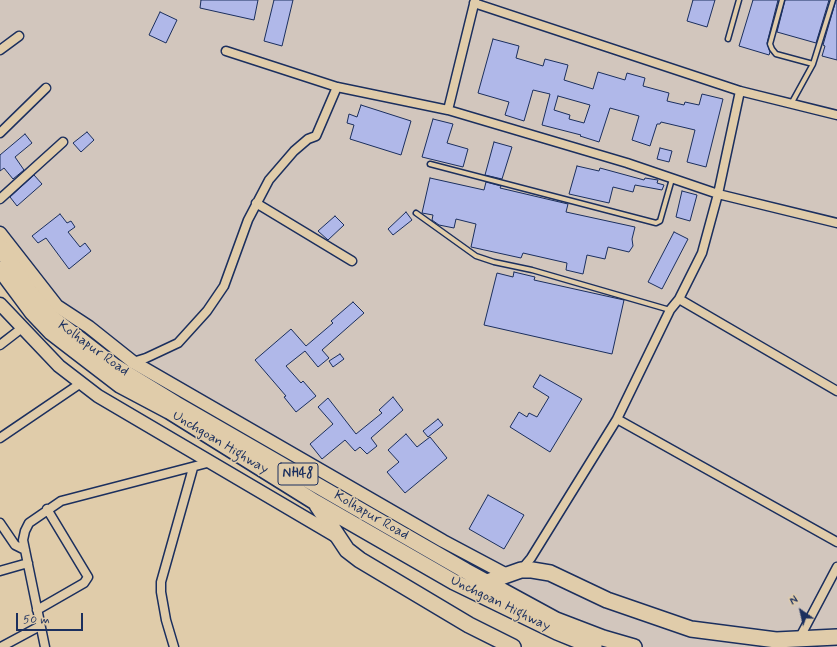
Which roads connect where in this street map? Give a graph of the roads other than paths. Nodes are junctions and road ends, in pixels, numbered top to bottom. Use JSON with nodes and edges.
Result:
{"nodes":[{"id":1,"x":738,"y":0,"type":"edge"},
{"id":2,"x":782,"y":0,"type":"edge"},
{"id":3,"x":833,"y":0,"type":"edge"},
{"id":4,"x":475,"y":2,"type":"edge"},
{"id":5,"x":19,"y":36,"type":"dead end"},
{"id":6,"x":728,"y":39,"type":"dead end"},
{"id":7,"x":0,"y":50,"type":"edge"},
{"id":8,"x":226,"y":51,"type":"dead end"},
{"id":9,"x":813,"y":64,"type":"junction"},
{"id":10,"x":337,"y":87,"type":"junction"},
{"id":11,"x":46,"y":88,"type":"dead end"},
{"id":12,"x":740,"y":91,"type":"junction"},
{"id":13,"x":791,"y":104,"type":"junction"},
{"id":14,"x":448,"y":110,"type":"junction"},
{"id":15,"x":836,"y":113,"type":"edge"},
{"id":16,"x":0,"y":133,"type":"edge"},
{"id":17,"x":63,"y":142,"type":"dead end"},
{"id":18,"x":430,"y":164,"type":"dead end"},
{"id":19,"x":672,"y":179,"type":"junction"},
{"id":20,"x":718,"y":194,"type":"junction"},
{"id":21,"x":0,"y":199,"type":"edge"},
{"id":22,"x":256,"y":203,"type":"junction"},
{"id":23,"x":416,"y":213,"type":"dead end"},
{"id":24,"x":837,"y":223,"type":"edge"},
{"id":25,"x":0,"y":233,"type":"edge"},
{"id":26,"x":0,"y":247,"type":"edge"},
{"id":27,"x":352,"y":261,"type":"dead end"},
{"id":28,"x":0,"y":269,"type":"edge"},
{"id":29,"x":679,"y":299,"type":"junction"},
{"id":30,"x":0,"y":304,"type":"edge"},
{"id":31,"x":670,"y":310,"type":"junction"},
{"id":32,"x":22,"y":328,"type":"junction"},
{"id":33,"x":0,"y":344,"type":"edge"},
{"id":34,"x":133,"y":362,"type":"junction"},
{"id":35,"x":81,"y":383,"type":"junction"},
{"id":36,"x":837,"y":391,"type":"edge"},
{"id":37,"x":617,"y":419,"type":"junction"},
{"id":38,"x":0,"y":438,"type":"edge"},
{"id":39,"x":211,"y":462,"type":"junction"},
{"id":40,"x":193,"y":468,"type":"junction"},
{"id":41,"x":315,"y":502,"type":"junction"},
{"id":42,"x":47,"y":509,"type":"junction"},
{"id":43,"x":0,"y":523,"type":"edge"},
{"id":44,"x":336,"y":536,"type":"junction"},
{"id":45,"x":837,"y":542,"type":"edge"},
{"id":46,"x":25,"y":550,"type":"junction"},
{"id":47,"x":28,"y":564,"type":"junction"},
{"id":48,"x":837,"y":567,"type":"edge"},
{"id":49,"x":0,"y":571,"type":"edge"},
{"id":50,"x":514,"y":572,"type":"junction"},
{"id":51,"x":487,"y":582,"type":"junction"},
{"id":52,"x":37,"y":610,"type":"junction"},
{"id":53,"x":40,"y":626,"type":"junction"},
{"id":54,"x":837,"y":637,"type":"edge"},
{"id":55,"x":799,"y":640,"type":"junction"},
{"id":56,"x":1,"y":647,"type":"edge"},
{"id":57,"x":45,"y":647,"type":"edge"},
{"id":58,"x":174,"y":647,"type":"edge"},
{"id":59,"x":513,"y":647,"type":"edge"},
{"id":60,"x":594,"y":647,"type":"edge"},
{"id":61,"x":634,"y":647,"type":"edge"}],
"edges":[{"from":1,"to":6,"type":"lane"},
{"from":2,"to":9,"type":"lane"},
{"from":3,"to":9,"type":"lane"},
{"from":4,"to":12,"type":"street"},
{"from":4,"to":14,"type":"street"},
{"from":5,"to":7,"type":"street"},
{"from":8,"to":10,"type":"street"},
{"from":9,"to":13,"type":"lane"},
{"from":10,"to":14,"type":"street"},
{"from":10,"to":22,"type":"street"},
{"from":11,"to":16,"type":"street"},
{"from":12,"to":13,"type":"street"},
{"from":12,"to":20,"type":"street"},
{"from":13,"to":15,"type":"street"},
{"from":14,"to":19,"type":"street"},
{"from":17,"to":21,"type":"street"},
{"from":18,"to":19,"type":"lane"},
{"from":19,"to":20,"type":"street"},
{"from":20,"to":24,"type":"street"},
{"from":20,"to":29,"type":"street"},
{"from":22,"to":27,"type":"street"},
{"from":22,"to":34,"type":"street"},
{"from":23,"to":31,"type":"lane"},
{"from":25,"to":34,"type":"street"},
{"from":26,"to":51,"type":"highway","name":"Kolhapur Road","number":"NH48"},
{"from":28,"to":41,"type":"highway","name":"Unchgoan Highway","number":"NH48"},
{"from":29,"to":31,"type":"street"},
{"from":29,"to":36,"type":"street"},
{"from":30,"to":32,"type":"street"},
{"from":31,"to":37,"type":"street"},
{"from":32,"to":33,"type":"street"},
{"from":32,"to":35,"type":"street"},
{"from":34,"to":50,"type":"street"},
{"from":35,"to":38,"type":"street"},
{"from":35,"to":39,"type":"street"},
{"from":37,"to":45,"type":"street"},
{"from":37,"to":50,"type":"street"},
{"from":39,"to":40,"type":"street"},
{"from":39,"to":44,"type":"street"},
{"from":40,"to":42,"type":"street"},
{"from":40,"to":58,"type":"street"},
{"from":41,"to":44,"type":"highway"},
{"from":41,"to":60,"type":"highway","name":"Unchgoan Highway","number":"NH48"},
{"from":42,"to":46,"type":"street"},
{"from":42,"to":52,"type":"street"},
{"from":43,"to":46,"type":"street"},
{"from":44,"to":59,"type":"highway"},
{"from":46,"to":47,"type":"street"},
{"from":47,"to":49,"type":"street"},
{"from":47,"to":52,"type":"street"},
{"from":48,"to":55,"type":"street"},
{"from":50,"to":51,"type":"highway"},
{"from":50,"to":55,"type":"highway"},
{"from":51,"to":61,"type":"highway","name":"Kolhapur Road","number":"NH48"},
{"from":52,"to":53,"type":"street"},
{"from":53,"to":56,"type":"street"},
{"from":53,"to":57,"type":"street"},
{"from":54,"to":55,"type":"highway"}]}
